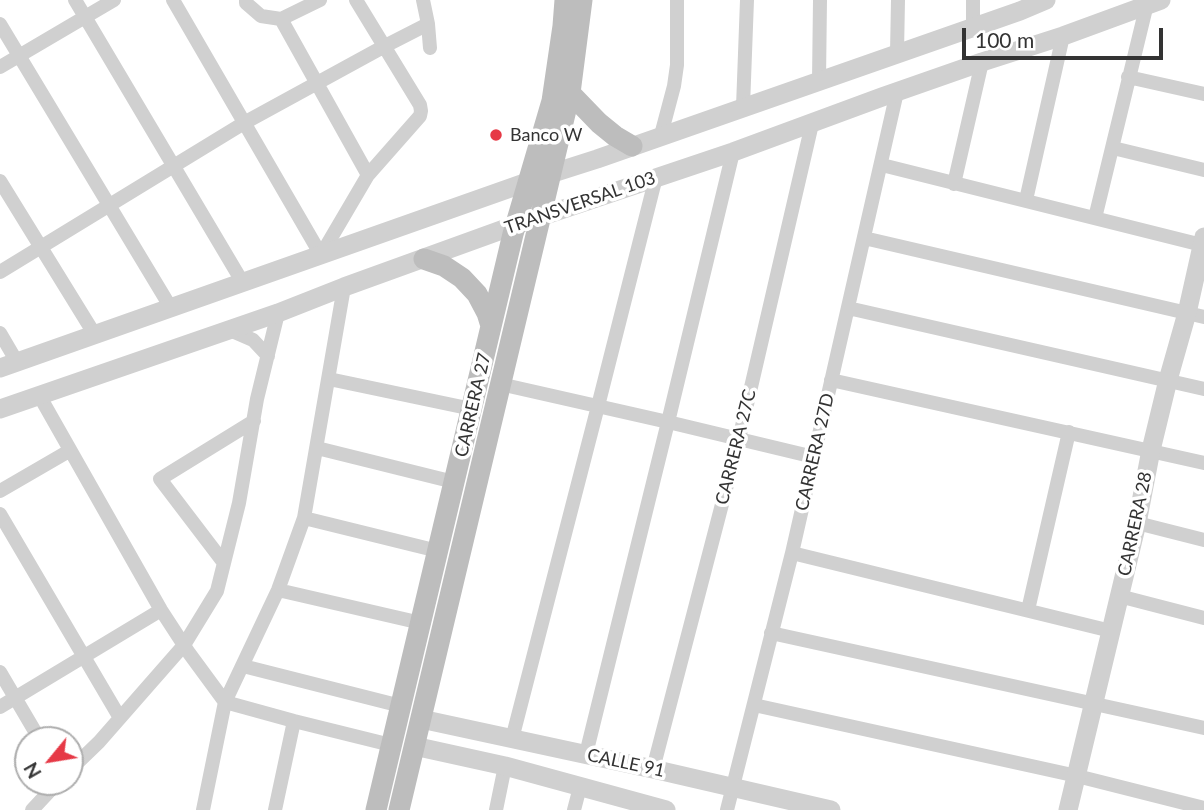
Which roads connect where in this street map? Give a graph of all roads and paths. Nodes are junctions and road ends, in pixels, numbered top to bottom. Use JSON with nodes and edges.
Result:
{"nodes":[{"id":1,"x":75,"y":0,"type":"edge"},
{"id":2,"x":114,"y":0,"type":"edge"},
{"id":3,"x":173,"y":0,"type":"edge"},
{"id":4,"x":246,"y":0,"type":"edge"},
{"id":5,"x":356,"y":0,"type":"edge"},
{"id":6,"x":423,"y":0,"type":"edge"},
{"id":7,"x":565,"y":0,"type":"edge"},
{"id":8,"x":582,"y":0,"type":"edge"},
{"id":9,"x":677,"y":0,"type":"edge"},
{"id":10,"x":747,"y":0,"type":"edge"},
{"id":11,"x":820,"y":0,"type":"edge"},
{"id":12,"x":898,"y":0,"type":"edge"},
{"id":13,"x":973,"y":0,"type":"edge"},
{"id":14,"x":1046,"y":0,"type":"edge"},
{"id":15,"x":318,"y":1,"type":"edge"},
{"id":16,"x":1154,"y":2,"type":"edge"},
{"id":17,"x":85,"y":17,"type":"junction"},
{"id":18,"x":281,"y":19,"type":"junction"},
{"id":19,"x":0,"y":24,"type":"edge"},
{"id":20,"x":428,"y":24,"type":"junction"},
{"id":21,"x":973,"y":27,"type":"junction"},
{"id":22,"x":1063,"y":36,"type":"junction"},
{"id":23,"x":383,"y":47,"type":"junction"},
{"id":24,"x":430,"y":48,"type":"dead end"},
{"id":25,"x":897,"y":53,"type":"junction"},
{"id":26,"x":19,"y":55,"type":"junction"},
{"id":27,"x":982,"y":62,"type":"junction"},
{"id":28,"x":0,"y":66,"type":"edge"},
{"id":29,"x":1128,"y":77,"type":"junction"},
{"id":30,"x":819,"y":81,"type":"junction"},
{"id":31,"x":316,"y":83,"type":"junction"},
{"id":32,"x":897,"y":92,"type":"junction"},
{"id":33,"x":570,"y":93,"type":"junction"},
{"id":34,"x":1204,"y":94,"type":"edge"},
{"id":35,"x":743,"y":107,"type":"junction"},
{"id":36,"x":244,"y":122,"type":"junction"},
{"id":37,"x":812,"y":124,"type":"junction"},
{"id":38,"x":662,"y":135,"type":"junction"},
{"id":39,"x":632,"y":146,"type":"junction"},
{"id":40,"x":1113,"y":148,"type":"junction"},
{"id":41,"x":733,"y":152,"type":"junction"},
{"id":42,"x":597,"y":159,"type":"junction"},
{"id":43,"x":882,"y":165,"type":"junction"},
{"id":44,"x":174,"y":167,"type":"junction"},
{"id":45,"x":1204,"y":170,"type":"edge"},
{"id":46,"x":550,"y":174,"type":"junction"},
{"id":47,"x":368,"y":175,"type":"junction"},
{"id":48,"x":656,"y":177,"type":"junction"},
{"id":49,"x":0,"y":181,"type":"edge"},
{"id":50,"x":528,"y":182,"type":"junction"},
{"id":51,"x":954,"y":184,"type":"junction"},
{"id":52,"x":610,"y":193,"type":"junction"},
{"id":53,"x":1026,"y":200,"type":"junction"},
{"id":54,"x":110,"y":206,"type":"junction"},
{"id":55,"x":539,"y":218,"type":"junction"},
{"id":56,"x":1095,"y":218,"type":"junction"},
{"id":57,"x":516,"y":225,"type":"junction"},
{"id":58,"x":864,"y":238,"type":"junction"},
{"id":59,"x":1203,"y":241,"type":"edge"},
{"id":60,"x":41,"y":247,"type":"junction"},
{"id":61,"x":321,"y":255,"type":"junction"},
{"id":62,"x":424,"y":259,"type":"junction"},
{"id":63,"x":0,"y":272,"type":"edge"},
{"id":64,"x":243,"y":283,"type":"junction"},
{"id":65,"x":344,"y":287,"type":"junction"},
{"id":66,"x":171,"y":308,"type":"junction"},
{"id":67,"x":848,"y":309,"type":"junction"},
{"id":68,"x":278,"y":313,"type":"junction"},
{"id":69,"x":1196,"y":315,"type":"edge"},
{"id":70,"x":491,"y":326,"type":"junction"},
{"id":71,"x":229,"y":330,"type":"junction"},
{"id":72,"x":0,"y":333,"type":"edge"},
{"id":73,"x":95,"y":335,"type":"junction"},
{"id":74,"x":268,"y":356,"type":"junction"},
{"id":75,"x":9,"y":365,"type":"edge"},
{"id":76,"x":329,"y":379,"type":"junction"},
{"id":77,"x":831,"y":380,"type":"junction"},
{"id":78,"x":1168,"y":380,"type":"junction"},
{"id":79,"x":500,"y":384,"type":"junction"},
{"id":80,"x":1204,"y":389,"type":"edge"},
{"id":81,"x":39,"y":395,"type":"junction"},
{"id":82,"x":598,"y":406,"type":"junction"},
{"id":83,"x":0,"y":409,"type":"edge"},
{"id":84,"x":472,"y":409,"type":"junction"},
{"id":85,"x":254,"y":421,"type":"junction"},
{"id":86,"x":668,"y":422,"type":"junction"},
{"id":87,"x":1069,"y":432,"type":"junction"},
{"id":88,"x":739,"y":439,"type":"junction"},
{"id":89,"x":317,"y":448,"type":"junction"},
{"id":90,"x":1151,"y":450,"type":"junction"},
{"id":91,"x":69,"y":451,"type":"junction"},
{"id":92,"x":814,"y":457,"type":"junction"},
{"id":93,"x":1204,"y":463,"type":"edge"},
{"id":94,"x":454,"y":482,"type":"junction"},
{"id":95,"x":0,"y":491,"type":"edge"},
{"id":96,"x":0,"y":514,"type":"edge"},
{"id":97,"x":304,"y":518,"type":"junction"},
{"id":98,"x":1136,"y":523,"type":"junction"},
{"id":99,"x":1204,"y":540,"type":"edge"},
{"id":100,"x":438,"y":551,"type":"junction"},
{"id":101,"x":792,"y":553,"type":"junction"},
{"id":102,"x":224,"y":563,"type":"junction"},
{"id":103,"x":278,"y":590,"type":"junction"},
{"id":104,"x":1119,"y":596,"type":"junction"},
{"id":105,"x":161,"y":610,"type":"junction"},
{"id":106,"x":1028,"y":610,"type":"junction"},
{"id":107,"x":1204,"y":618,"type":"edge"},
{"id":108,"x":421,"y":623,"type":"junction"},
{"id":109,"x":1111,"y":631,"type":"junction"},
{"id":110,"x":771,"y":633,"type":"junction"},
{"id":111,"x":186,"y":649,"type":"junction"},
{"id":112,"x":84,"y":657,"type":"junction"},
{"id":113,"x":243,"y":666,"type":"junction"},
{"id":114,"x":0,"y":671,"type":"edge"},
{"id":115,"x":16,"y":698,"type":"junction"},
{"id":116,"x":225,"y":702,"type":"junction"},
{"id":117,"x":754,"y":705,"type":"junction"},
{"id":118,"x":1093,"y":705,"type":"junction"},
{"id":119,"x":401,"y":706,"type":"junction"},
{"id":120,"x":0,"y":707,"type":"edge"},
{"id":121,"x":120,"y":718,"type":"junction"},
{"id":122,"x":294,"y":721,"type":"junction"},
{"id":123,"x":430,"y":721,"type":"junction"},
{"id":124,"x":32,"y":726,"type":"edge"},
{"id":125,"x":1204,"y":728,"type":"edge"},
{"id":126,"x":512,"y":739,"type":"junction"},
{"id":127,"x":391,"y":745,"type":"junction"},
{"id":128,"x":423,"y":748,"type":"junction"},
{"id":129,"x":586,"y":754,"type":"junction"},
{"id":130,"x":84,"y":755,"type":"edge"},
{"id":131,"x":505,"y":766,"type":"junction"},
{"id":132,"x":653,"y":769,"type":"junction"},
{"id":133,"x":1077,"y":776,"type":"junction"},
{"id":134,"x":580,"y":787,"type":"junction"},
{"id":135,"x":733,"y":787,"type":"junction"},
{"id":136,"x":45,"y":796,"type":"edge"},
{"id":137,"x":1204,"y":808,"type":"edge"},
{"id":138,"x":654,"y":809,"type":"edge"},
{"id":139,"x":32,"y":810,"type":"edge"},
{"id":140,"x":203,"y":810,"type":"edge"},
{"id":141,"x":275,"y":810,"type":"edge"},
{"id":142,"x":376,"y":810,"type":"edge"},
{"id":143,"x":398,"y":810,"type":"edge"},
{"id":144,"x":496,"y":810,"type":"edge"},
{"id":145,"x":574,"y":810,"type":"edge"},
{"id":146,"x":727,"y":810,"type":"edge"},
{"id":147,"x":831,"y":810,"type":"edge"},
{"id":148,"x":1068,"y":810,"type":"edge"}],
"edges":[{"from":1,"to":17,"type":"street"},
{"from":2,"to":17,"type":"street"},
{"from":3,"to":36,"type":"street"},
{"from":4,"to":18,"type":"street"},
{"from":5,"to":23,"type":"street"},
{"from":6,"to":20,"type":"street"},
{"from":7,"to":50,"type":"main road","name":"CARRERA 27"},
{"from":8,"to":33,"type":"main road","name":"CARRERA 27"},
{"from":9,"to":38,"type":"street"},
{"from":10,"to":35,"type":"street"},
{"from":11,"to":30,"type":"street"},
{"from":12,"to":25,"type":"street"},
{"from":13,"to":21,"type":"street"},
{"from":14,"to":21,"type":"street","name":"TRANSVERSAL 103"},
{"from":15,"to":18,"type":"street"},
{"from":16,"to":22,"type":"street","name":"TRANSVERSAL 103"},
{"from":16,"to":29,"type":"street"},
{"from":17,"to":26,"type":"street"},
{"from":17,"to":44,"type":"street"},
{"from":18,"to":31,"type":"street"},
{"from":19,"to":26,"type":"street"},
{"from":20,"to":23,"type":"street"},
{"from":20,"to":24,"type":"street"},
{"from":21,"to":25,"type":"street","name":"TRANSVERSAL 103"},
{"from":22,"to":27,"type":"street","name":"TRANSVERSAL 103"},
{"from":22,"to":53,"type":"street"},
{"from":23,"to":31,"type":"street"},
{"from":23,"to":47,"type":"street"},
{"from":25,"to":30,"type":"street","name":"TRANSVERSAL 103"},
{"from":26,"to":28,"type":"street"},
{"from":26,"to":54,"type":"street"},
{"from":27,"to":32,"type":"street","name":"TRANSVERSAL 103"},
{"from":27,"to":51,"type":"street"},
{"from":29,"to":34,"type":"street"},
{"from":29,"to":40,"type":"street"},
{"from":30,"to":35,"type":"street","name":"TRANSVERSAL 103"},
{"from":31,"to":36,"type":"street"},
{"from":31,"to":47,"type":"street"},
{"from":32,"to":37,"type":"street","name":"TRANSVERSAL 103"},
{"from":32,"to":43,"type":"street","name":"CARRERA 27D"},
{"from":33,"to":39,"type":"main road"},
{"from":33,"to":46,"type":"main road","name":"CARRERA 27"},
{"from":35,"to":38,"type":"street","name":"TRANSVERSAL 103"},
{"from":36,"to":44,"type":"street"},
{"from":36,"to":61,"type":"street"},
{"from":37,"to":41,"type":"street","name":"TRANSVERSAL 103"},
{"from":37,"to":88,"type":"street","name":"CARRERA 27C"},
{"from":38,"to":39,"type":"street","name":"TRANSVERSAL 103"},
{"from":39,"to":42,"type":"street","name":"TRANSVERSAL 103"},
{"from":40,"to":45,"type":"street"},
{"from":40,"to":56,"type":"street"},
{"from":41,"to":48,"type":"street","name":"TRANSVERSAL 103"},
{"from":41,"to":86,"type":"street"},
{"from":42,"to":46,"type":"street","name":"TRANSVERSAL 103"},
{"from":42,"to":52,"type":"street"},
{"from":43,"to":51,"type":"street"},
{"from":43,"to":58,"type":"street","name":"CARRERA 27D"},
{"from":44,"to":54,"type":"street"},
{"from":44,"to":64,"type":"street"},
{"from":46,"to":50,"type":"street","name":"TRANSVERSAL 103"},
{"from":46,"to":55,"type":"main road","name":"CARRERA 27"},
{"from":47,"to":61,"type":"street"},
{"from":48,"to":52,"type":"street","name":"TRANSVERSAL 103"},
{"from":48,"to":82,"type":"street"},
{"from":49,"to":60,"type":"street"},
{"from":50,"to":57,"type":"main road","name":"CARRERA 27"},
{"from":50,"to":61,"type":"street","name":"TRANSVERSAL 103"},
{"from":51,"to":53,"type":"street"},
{"from":52,"to":55,"type":"street","name":"TRANSVERSAL 103"},
{"from":53,"to":56,"type":"street"},
{"from":54,"to":60,"type":"street"},
{"from":54,"to":66,"type":"street"},
{"from":55,"to":57,"type":"street","name":"TRANSVERSAL 103"},
{"from":55,"to":79,"type":"main road","name":"CARRERA 27"},
{"from":56,"to":59,"type":"street"},
{"from":57,"to":62,"type":"street","name":"TRANSVERSAL 103"},
{"from":57,"to":70,"type":"main road","name":"CARRERA 27"},
{"from":58,"to":67,"type":"street","name":"CARRERA 27D"},
{"from":58,"to":69,"type":"street"},
{"from":59,"to":69,"type":"street","name":"CARRERA 28"},
{"from":60,"to":63,"type":"street"},
{"from":60,"to":73,"type":"street"},
{"from":61,"to":64,"type":"street","name":"TRANSVERSAL 103"},
{"from":62,"to":65,"type":"street","name":"TRANSVERSAL 103"},
{"from":62,"to":70,"type":"main road"},
{"from":64,"to":66,"type":"street","name":"TRANSVERSAL 103"},
{"from":65,"to":68,"type":"street","name":"TRANSVERSAL 103"},
{"from":65,"to":76,"type":"street"},
{"from":66,"to":73,"type":"street","name":"TRANSVERSAL 103"},
{"from":67,"to":77,"type":"street","name":"CARRERA 27D"},
{"from":67,"to":78,"type":"street"},
{"from":68,"to":71,"type":"street","name":"TRANSVERSAL 103"},
{"from":68,"to":74,"type":"street"},
{"from":69,"to":78,"type":"street","name":"CARRERA 28"},
{"from":70,"to":84,"type":"main road","name":"CARRERA 27"},
{"from":71,"to":74,"type":"street"},
{"from":71,"to":81,"type":"street","name":"TRANSVERSAL 103"},
{"from":72,"to":75,"type":"street"},
{"from":73,"to":75,"type":"street","name":"TRANSVERSAL 103"},
{"from":74,"to":85,"type":"street"},
{"from":76,"to":84,"type":"street"},
{"from":76,"to":89,"type":"street"},
{"from":77,"to":87,"type":"street"},
{"from":77,"to":92,"type":"street","name":"CARRERA 27D"},
{"from":78,"to":80,"type":"street"},
{"from":78,"to":90,"type":"street","name":"CARRERA 28"},
{"from":79,"to":82,"type":"street"},
{"from":79,"to":123,"type":"main road","name":"CARRERA 27"},
{"from":81,"to":83,"type":"street","name":"TRANSVERSAL 103"},
{"from":81,"to":91,"type":"street"},
{"from":82,"to":86,"type":"street"},
{"from":82,"to":126,"type":"street"},
{"from":84,"to":94,"type":"main road","name":"CARRERA 27"},
{"from":85,"to":102,"type":"street"},
{"from":85,"to":102,"type":"street"},
{"from":86,"to":88,"type":"street"},
{"from":86,"to":129,"type":"street"},
{"from":87,"to":90,"type":"street"},
{"from":87,"to":106,"type":"street"},
{"from":88,"to":92,"type":"street"},
{"from":88,"to":132,"type":"street","name":"CARRERA 27C"},
{"from":89,"to":94,"type":"street"},
{"from":89,"to":97,"type":"street"},
{"from":90,"to":93,"type":"street"},
{"from":90,"to":98,"type":"street","name":"CARRERA 28"},
{"from":91,"to":95,"type":"street"},
{"from":91,"to":105,"type":"street"},
{"from":92,"to":101,"type":"street","name":"CARRERA 27D"},
{"from":94,"to":100,"type":"main road","name":"CARRERA 27"},
{"from":96,"to":112,"type":"street"},
{"from":97,"to":100,"type":"street"},
{"from":97,"to":103,"type":"street"},
{"from":98,"to":99,"type":"street"},
{"from":98,"to":104,"type":"street","name":"CARRERA 28"},
{"from":100,"to":108,"type":"main road","name":"CARRERA 27"},
{"from":101,"to":106,"type":"street"},
{"from":101,"to":110,"type":"street","name":"CARRERA 27D"},
{"from":102,"to":111,"type":"street"},
{"from":103,"to":108,"type":"street"},
{"from":103,"to":113,"type":"street"},
{"from":104,"to":107,"type":"street"},
{"from":104,"to":109,"type":"street","name":"CARRERA 28"},
{"from":105,"to":111,"type":"street"},
{"from":105,"to":112,"type":"street"},
{"from":106,"to":109,"type":"street"},
{"from":108,"to":119,"type":"main road","name":"CARRERA 27"},
{"from":109,"to":118,"type":"street","name":"CARRERA 28"},
{"from":110,"to":117,"type":"street","name":"CARRERA 27D"},
{"from":110,"to":118,"type":"street"},
{"from":111,"to":116,"type":"street"},
{"from":111,"to":121,"type":"street"},
{"from":112,"to":115,"type":"street"},
{"from":112,"to":121,"type":"street"},
{"from":113,"to":116,"type":"street"},
{"from":113,"to":119,"type":"street"},
{"from":114,"to":115,"type":"street"},
{"from":115,"to":120,"type":"street"},
{"from":115,"to":124,"type":"street"},
{"from":116,"to":122,"type":"street"},
{"from":116,"to":140,"type":"street"},
{"from":117,"to":133,"type":"street"},
{"from":117,"to":135,"type":"street","name":"CARRERA 27D"},
{"from":118,"to":125,"type":"street"},
{"from":118,"to":133,"type":"street","name":"CARRERA 28"},
{"from":119,"to":127,"type":"main road","name":"CARRERA 27"},
{"from":121,"to":130,"type":"street"},
{"from":122,"to":127,"type":"street"},
{"from":122,"to":141,"type":"street"},
{"from":123,"to":126,"type":"street","name":"CALLE 91"},
{"from":123,"to":128,"type":"main road","name":"CARRERA 27"},
{"from":126,"to":129,"type":"street","name":"CALLE 91"},
{"from":127,"to":142,"type":"main road","name":"CARRERA 27"},
{"from":128,"to":131,"type":"street","name":"CALLE 91"},
{"from":128,"to":143,"type":"main road","name":"CARRERA 27"},
{"from":129,"to":132,"type":"street","name":"CALLE 91"},
{"from":131,"to":134,"type":"street","name":"CALLE 91"},
{"from":131,"to":144,"type":"street"},
{"from":132,"to":135,"type":"street","name":"CALLE 91"},
{"from":133,"to":137,"type":"street"},
{"from":133,"to":148,"type":"street","name":"CARRERA 28"},
{"from":134,"to":138,"type":"street","name":"CALLE 91"},
{"from":134,"to":145,"type":"street"},
{"from":135,"to":146,"type":"street","name":"CARRERA 27D"},
{"from":135,"to":147,"type":"street","name":"CALLE 91"},
{"from":136,"to":139,"type":"street"}]}
